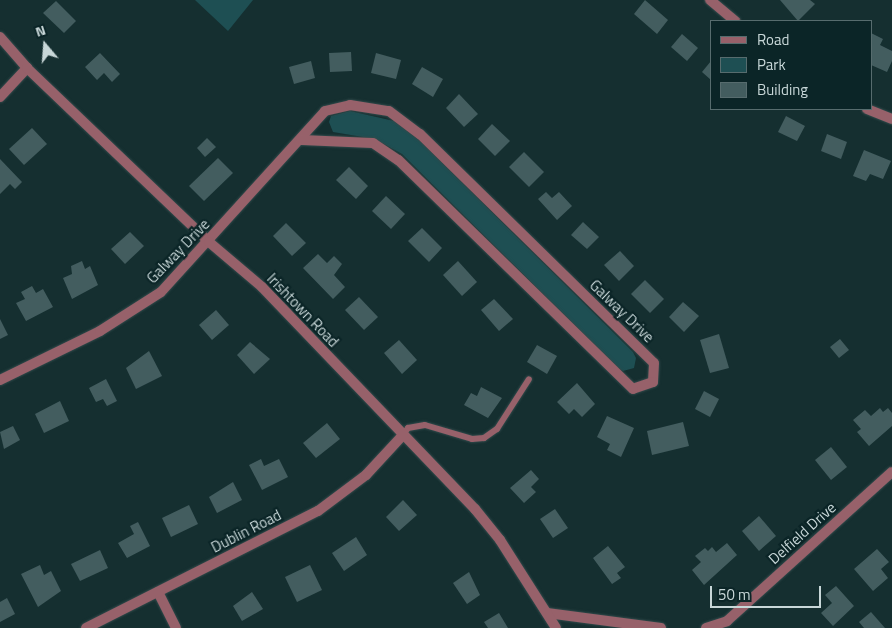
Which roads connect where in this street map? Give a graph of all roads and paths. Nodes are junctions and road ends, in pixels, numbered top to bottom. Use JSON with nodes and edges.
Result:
{"nodes":[{"id":1,"x":716,"y":2,"type":"edge"},
{"id":2,"x":734,"y":20,"type":"edge"},
{"id":3,"x":0,"y":37,"type":"edge"},
{"id":4,"x":26,"y":68,"type":"junction"},
{"id":5,"x":0,"y":98,"type":"edge"},
{"id":6,"x":870,"y":110,"type":"edge"},
{"id":7,"x":892,"y":119,"type":"edge"},
{"id":8,"x":300,"y":140,"type":"junction"},
{"id":9,"x":209,"y":242,"type":"junction"},
{"id":10,"x":528,"y":379,"type":"dead end"},
{"id":11,"x":0,"y":380,"type":"edge"},
{"id":12,"x":402,"y":436,"type":"junction"},
{"id":13,"x":892,"y":472,"type":"edge"},
{"id":14,"x":158,"y":592,"type":"junction"},
{"id":15,"x":547,"y":613,"type":"junction"},
{"id":16,"x":86,"y":628,"type":"edge"},
{"id":17,"x":176,"y":628,"type":"edge"},
{"id":18,"x":556,"y":628,"type":"edge"},
{"id":19,"x":661,"y":628,"type":"edge"},
{"id":20,"x":706,"y":628,"type":"edge"}],
"edges":[{"from":1,"to":2,"type":"street"},
{"from":3,"to":4,"type":"street","name":"Irishtown Road"},
{"from":4,"to":5,"type":"street"},
{"from":4,"to":9,"type":"street","name":"Irishtown Road"},
{"from":6,"to":7,"type":"street"},
{"from":8,"to":8,"type":"street","name":"Galway Drive"},
{"from":8,"to":9,"type":"street","name":"Galway Drive"},
{"from":9,"to":11,"type":"street","name":"Galway Drive"},
{"from":9,"to":12,"type":"street","name":"Irishtown Road"},
{"from":10,"to":12,"type":"lane"},
{"from":12,"to":14,"type":"street","name":"Dublin Road"},
{"from":12,"to":15,"type":"street","name":"Irishtown Road"},
{"from":13,"to":20,"type":"street","name":"Delfield Drive"},
{"from":14,"to":16,"type":"street","name":"Dublin Road"},
{"from":14,"to":17,"type":"street"},
{"from":15,"to":18,"type":"street","name":"Irishtown Road"},
{"from":15,"to":19,"type":"street"}]}
